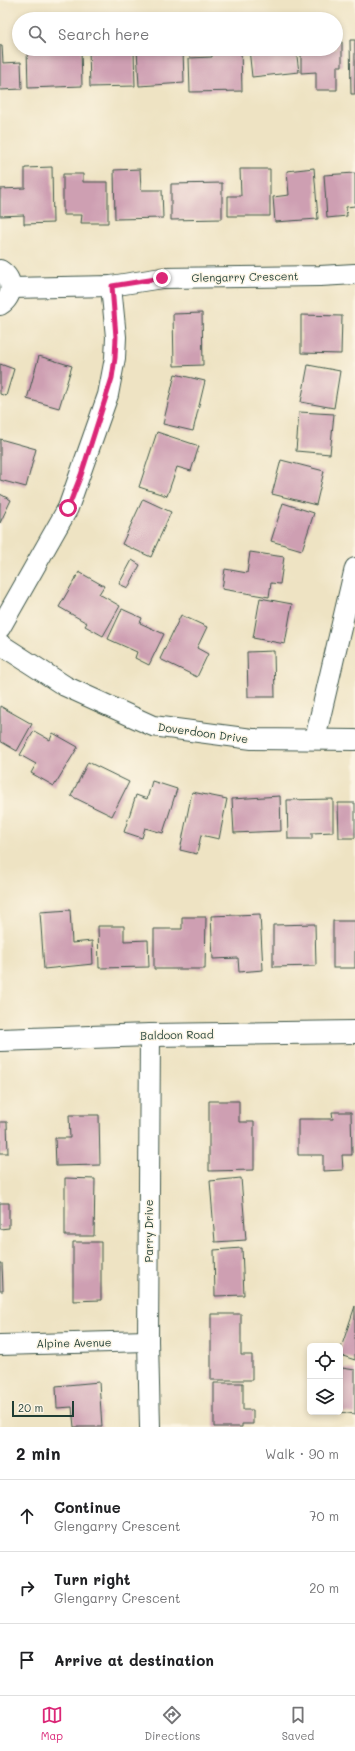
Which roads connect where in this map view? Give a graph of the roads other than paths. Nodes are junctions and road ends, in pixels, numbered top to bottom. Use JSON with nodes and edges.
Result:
{"nodes":[{"id":1,"x":0,"y":270,"type":"edge"},
{"id":2,"x":355,"y":274,"type":"edge"},
{"id":3,"x":112,"y":286,"type":"junction"},
{"id":4,"x":11,"y":288,"type":"junction"},
{"id":5,"x":0,"y":305,"type":"edge"},
{"id":6,"x":355,"y":568,"type":"edge"},
{"id":7,"x":0,"y":628,"type":"edge"},
{"id":8,"x":0,"y":644,"type":"edge"},
{"id":9,"x":315,"y":739,"type":"junction"},
{"id":10,"x":355,"y":740,"type":"edge"},
{"id":11,"x":355,"y":1032,"type":"edge"},
{"id":12,"x":150,"y":1035,"type":"junction"},
{"id":13,"x":0,"y":1040,"type":"edge"},
{"id":14,"x":148,"y":1342,"type":"junction"},
{"id":15,"x":0,"y":1345,"type":"edge"},
{"id":16,"x":150,"y":1427,"type":"edge"}],
"edges":[{"from":1,"to":4,"type":"street"},
{"from":2,"to":3,"type":"street","name":"Glengarry Crescent"},
{"from":3,"to":4,"type":"street","name":"Glengarry Crescent"},
{"from":3,"to":7,"type":"street"},
{"from":4,"to":5,"type":"street"},
{"from":6,"to":9,"type":"street"},
{"from":8,"to":9,"type":"street","name":"Doverdoon Drive"},
{"from":9,"to":10,"type":"street","name":"Doverdoon Drive"},
{"from":11,"to":12,"type":"street","name":"Baldoon Road"},
{"from":12,"to":13,"type":"street","name":"Baldoon Road"},
{"from":12,"to":14,"type":"street","name":"Parry Drive"},
{"from":14,"to":15,"type":"street","name":"Alpine Avenue"},
{"from":14,"to":16,"type":"street","name":"Parry Drive"}]}
